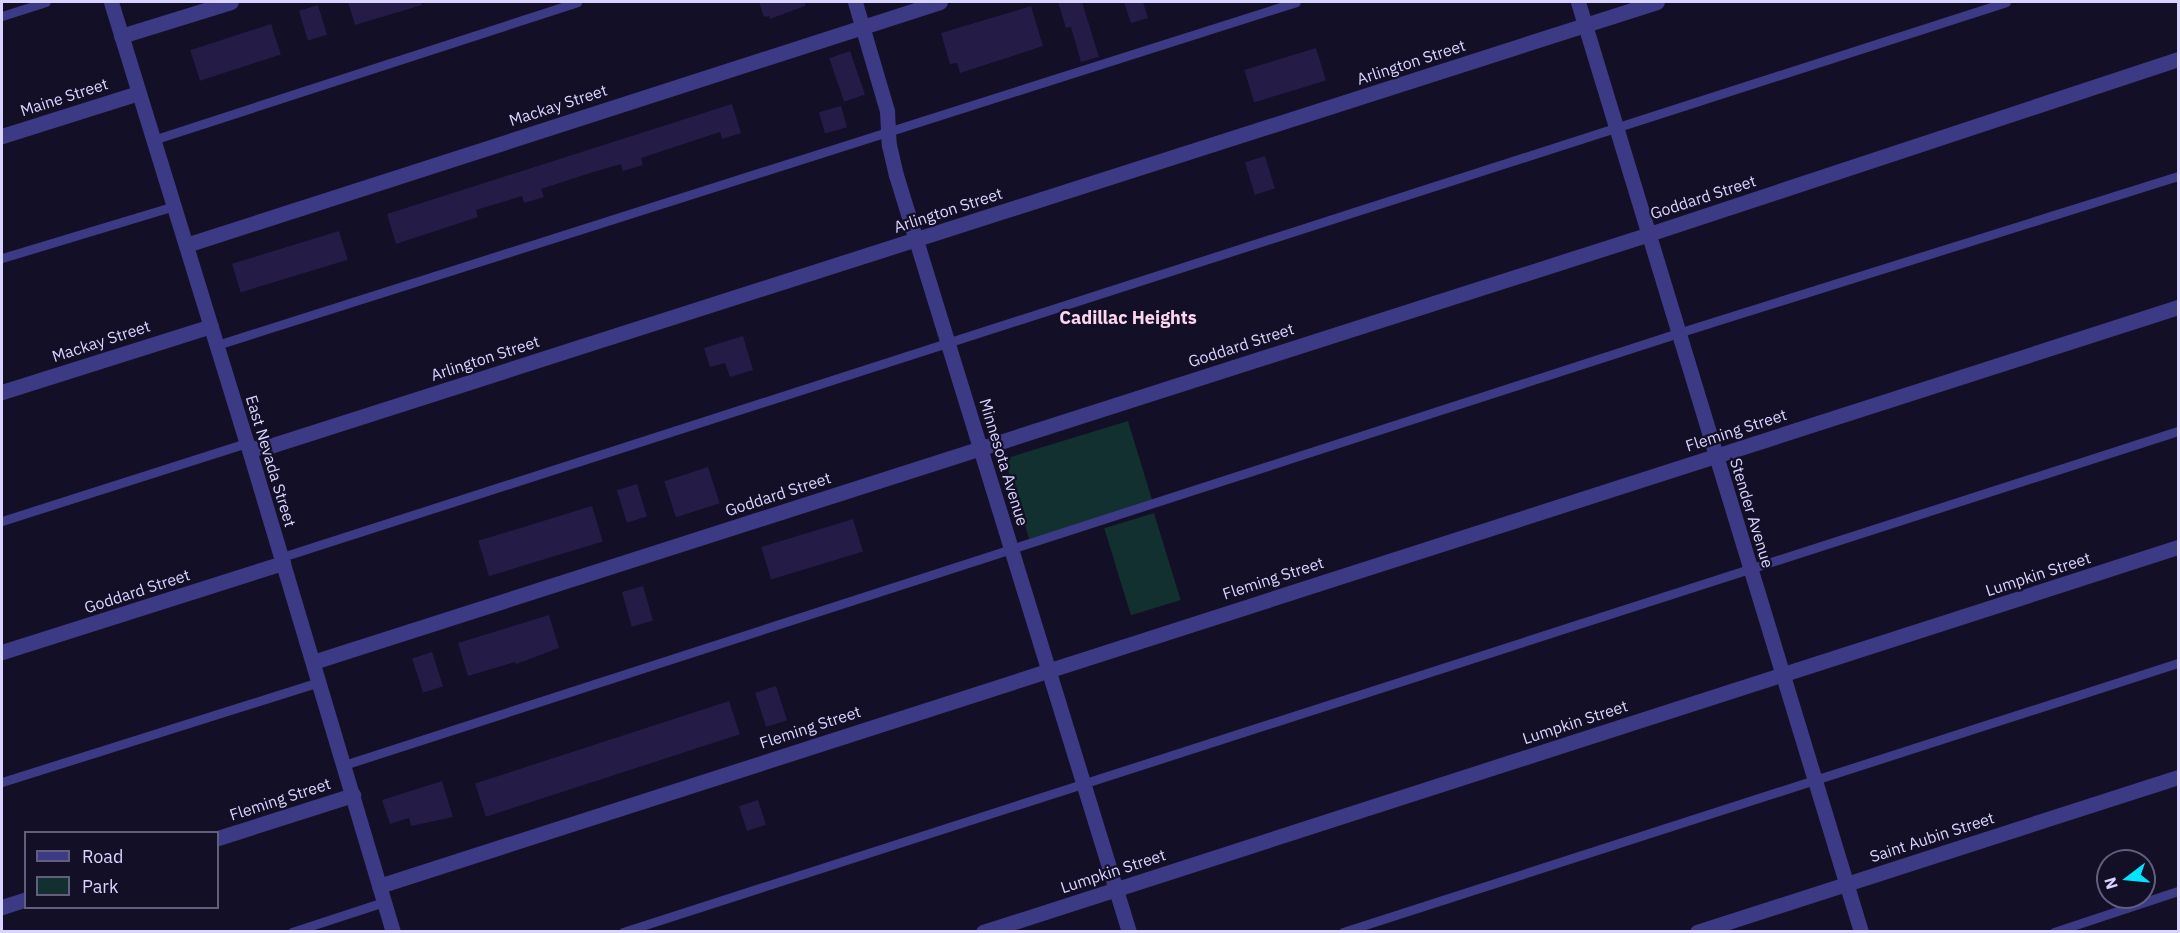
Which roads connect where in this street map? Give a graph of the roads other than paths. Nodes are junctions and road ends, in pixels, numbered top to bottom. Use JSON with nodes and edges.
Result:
{"nodes":[{"id":1,"x":46,"y":2,"type":"edge"},
{"id":2,"x":111,"y":2,"type":"edge"},
{"id":3,"x":231,"y":2,"type":"edge"},
{"id":4,"x":577,"y":2,"type":"edge"},
{"id":5,"x":855,"y":2,"type":"edge"},
{"id":6,"x":940,"y":2,"type":"edge"},
{"id":7,"x":1296,"y":2,"type":"edge"},
{"id":8,"x":1578,"y":2,"type":"edge"},
{"id":9,"x":1657,"y":2,"type":"edge"},
{"id":10,"x":2006,"y":2,"type":"edge"},
{"id":11,"x":2,"y":16,"type":"edge"},
{"id":12,"x":1585,"y":25,"type":"junction"},
{"id":13,"x":862,"y":26,"type":"junction"},
{"id":14,"x":122,"y":36,"type":"junction"},
{"id":15,"x":2178,"y":59,"type":"edge"},
{"id":16,"x":138,"y":93,"type":"junction"},
{"id":17,"x":1617,"y":128,"type":"junction"},
{"id":18,"x":889,"y":131,"type":"junction"},
{"id":19,"x":2,"y":136,"type":"edge"},
{"id":20,"x":153,"y":140,"type":"junction"},
{"id":21,"x":2178,"y":176,"type":"edge"},
{"id":22,"x":174,"y":206,"type":"junction"},
{"id":23,"x":1649,"y":234,"type":"junction"},
{"id":24,"x":917,"y":239,"type":"junction"},
{"id":25,"x":186,"y":244,"type":"junction"},
{"id":26,"x":2,"y":258,"type":"edge"},
{"id":27,"x":2178,"y":307,"type":"edge"},
{"id":28,"x":211,"y":326,"type":"junction"},
{"id":29,"x":1678,"y":333,"type":"junction"},
{"id":30,"x":948,"y":340,"type":"junction"},
{"id":31,"x":217,"y":345,"type":"junction"},
{"id":32,"x":2,"y":392,"type":"edge"},
{"id":33,"x":2178,"y":431,"type":"edge"},
{"id":34,"x":248,"y":446,"type":"junction"},
{"id":35,"x":981,"y":448,"type":"junction"},
{"id":36,"x":1716,"y":455,"type":"junction"},
{"id":37,"x":2,"y":521,"type":"edge"},
{"id":38,"x":2178,"y":548,"type":"edge"},
{"id":39,"x":1012,"y":551,"type":"junction"},
{"id":40,"x":282,"y":560,"type":"junction"},
{"id":41,"x":1750,"y":567,"type":"junction"},
{"id":42,"x":2,"y":652,"type":"edge"},
{"id":43,"x":313,"y":662,"type":"junction"},
{"id":44,"x":2178,"y":663,"type":"edge"},
{"id":45,"x":1049,"y":669,"type":"junction"},
{"id":46,"x":1782,"y":675,"type":"junction"},
{"id":47,"x":319,"y":682,"type":"junction"},
{"id":48,"x":344,"y":765,"type":"junction"},
{"id":49,"x":2178,"y":777,"type":"edge"},
{"id":50,"x":1815,"y":780,"type":"junction"},
{"id":51,"x":2,"y":782,"type":"edge"},
{"id":52,"x":1084,"y":784,"type":"junction"},
{"id":53,"x":353,"y":795,"type":"junction"},
{"id":54,"x":219,"y":838,"type":"edge"},
{"id":55,"x":1847,"y":883,"type":"junction"},
{"id":56,"x":379,"y":886,"type":"junction"},
{"id":57,"x":1116,"y":889,"type":"junction"},
{"id":58,"x":2178,"y":891,"type":"edge"},
{"id":59,"x":24,"y":900,"type":"edge"},
{"id":60,"x":384,"y":902,"type":"junction"},
{"id":61,"x":2,"y":906,"type":"edge"},
{"id":62,"x":292,"y":932,"type":"edge"},
{"id":63,"x":393,"y":932,"type":"edge"},
{"id":64,"x":623,"y":932,"type":"edge"},
{"id":65,"x":983,"y":932,"type":"edge"},
{"id":66,"x":1129,"y":932,"type":"edge"},
{"id":67,"x":1343,"y":932,"type":"edge"},
{"id":68,"x":1697,"y":932,"type":"edge"},
{"id":69,"x":1862,"y":932,"type":"edge"},
{"id":70,"x":2054,"y":932,"type":"edge"}],
"edges":[{"from":1,"to":11,"type":"lane"},
{"from":2,"to":14,"type":"street","name":"East Nevada Street"},
{"from":3,"to":14,"type":"street"},
{"from":4,"to":20,"type":"lane"},
{"from":5,"to":13,"type":"street","name":"Minnesota Avenue"},
{"from":6,"to":13,"type":"street","name":"Mackay Street"},
{"from":7,"to":18,"type":"lane"},
{"from":8,"to":12,"type":"street","name":"Stender Avenue"},
{"from":9,"to":12,"type":"street","name":"Arlington Street"},
{"from":10,"to":17,"type":"lane"},
{"from":12,"to":17,"type":"street","name":"Stender Avenue"},
{"from":12,"to":24,"type":"street","name":"Arlington Street"},
{"from":13,"to":18,"type":"street","name":"Minnesota Avenue"},
{"from":13,"to":25,"type":"street","name":"Mackay Street"},
{"from":14,"to":16,"type":"street","name":"East Nevada Street"},
{"from":15,"to":23,"type":"street","name":"Goddard Street"},
{"from":16,"to":19,"type":"street","name":"Maine Street"},
{"from":16,"to":20,"type":"street","name":"East Nevada Street"},
{"from":17,"to":23,"type":"street","name":"Stender Avenue"},
{"from":17,"to":30,"type":"lane"},
{"from":18,"to":24,"type":"street","name":"Minnesota Avenue"},
{"from":18,"to":31,"type":"lane"},
{"from":20,"to":22,"type":"street","name":"East Nevada Street"},
{"from":21,"to":29,"type":"lane"},
{"from":22,"to":25,"type":"street","name":"East Nevada Street"},
{"from":22,"to":26,"type":"lane"},
{"from":23,"to":29,"type":"street","name":"Stender Avenue"},
{"from":23,"to":35,"type":"street","name":"Goddard Street"},
{"from":24,"to":30,"type":"street","name":"Minnesota Avenue"},
{"from":24,"to":34,"type":"street","name":"Arlington Street"},
{"from":25,"to":28,"type":"street","name":"East Nevada Street"},
{"from":27,"to":36,"type":"street","name":"Fleming Street"},
{"from":28,"to":31,"type":"street","name":"East Nevada Street"},
{"from":28,"to":32,"type":"street","name":"Mackay Street"},
{"from":29,"to":36,"type":"street","name":"Stender Avenue"},
{"from":29,"to":39,"type":"lane"},
{"from":30,"to":35,"type":"street","name":"Minnesota Avenue"},
{"from":30,"to":40,"type":"lane"},
{"from":31,"to":34,"type":"street","name":"East Nevada Street"},
{"from":33,"to":41,"type":"lane"},
{"from":34,"to":37,"type":"lane"},
{"from":34,"to":40,"type":"street","name":"East Nevada Street"},
{"from":35,"to":39,"type":"street","name":"Minnesota Avenue"},
{"from":35,"to":43,"type":"street","name":"Goddard Street"},
{"from":36,"to":41,"type":"street","name":"Stender Avenue"},
{"from":36,"to":45,"type":"street","name":"Fleming Street"},
{"from":38,"to":46,"type":"street","name":"Lumpkin Street"},
{"from":39,"to":45,"type":"street","name":"Minnesota Avenue"},
{"from":39,"to":48,"type":"lane"},
{"from":40,"to":42,"type":"street","name":"Goddard Street"},
{"from":40,"to":43,"type":"street","name":"East Nevada Street"},
{"from":41,"to":46,"type":"street","name":"Stender Avenue"},
{"from":41,"to":52,"type":"lane"},
{"from":43,"to":47,"type":"street","name":"East Nevada Street"},
{"from":44,"to":50,"type":"lane"},
{"from":45,"to":52,"type":"street","name":"Minnesota Avenue"},
{"from":45,"to":56,"type":"street","name":"Fleming Street"},
{"from":46,"to":50,"type":"street","name":"Stender Avenue"},
{"from":46,"to":57,"type":"street","name":"Lumpkin Street"},
{"from":47,"to":48,"type":"street","name":"East Nevada Street"},
{"from":47,"to":51,"type":"lane"},
{"from":48,"to":53,"type":"street","name":"East Nevada Street"},
{"from":49,"to":55,"type":"street","name":"Saint Aubin Street"},
{"from":50,"to":55,"type":"street","name":"Stender Avenue"},
{"from":50,"to":67,"type":"lane"},
{"from":52,"to":57,"type":"street","name":"Minnesota Avenue"},
{"from":52,"to":64,"type":"lane"},
{"from":53,"to":54,"type":"street","name":"Fleming Street"},
{"from":53,"to":56,"type":"street","name":"East Nevada Street"},
{"from":55,"to":68,"type":"street","name":"Saint Aubin Street"},
{"from":55,"to":69,"type":"street","name":"Stender Avenue"},
{"from":56,"to":60,"type":"street","name":"East Nevada Street"},
{"from":57,"to":65,"type":"street","name":"Lumpkin Street"},
{"from":57,"to":66,"type":"street","name":"Minnesota Avenue"},
{"from":58,"to":70,"type":"lane"},
{"from":59,"to":61,"type":"street"},
{"from":60,"to":62,"type":"lane"},
{"from":60,"to":63,"type":"street","name":"East Nevada Street"}]}
